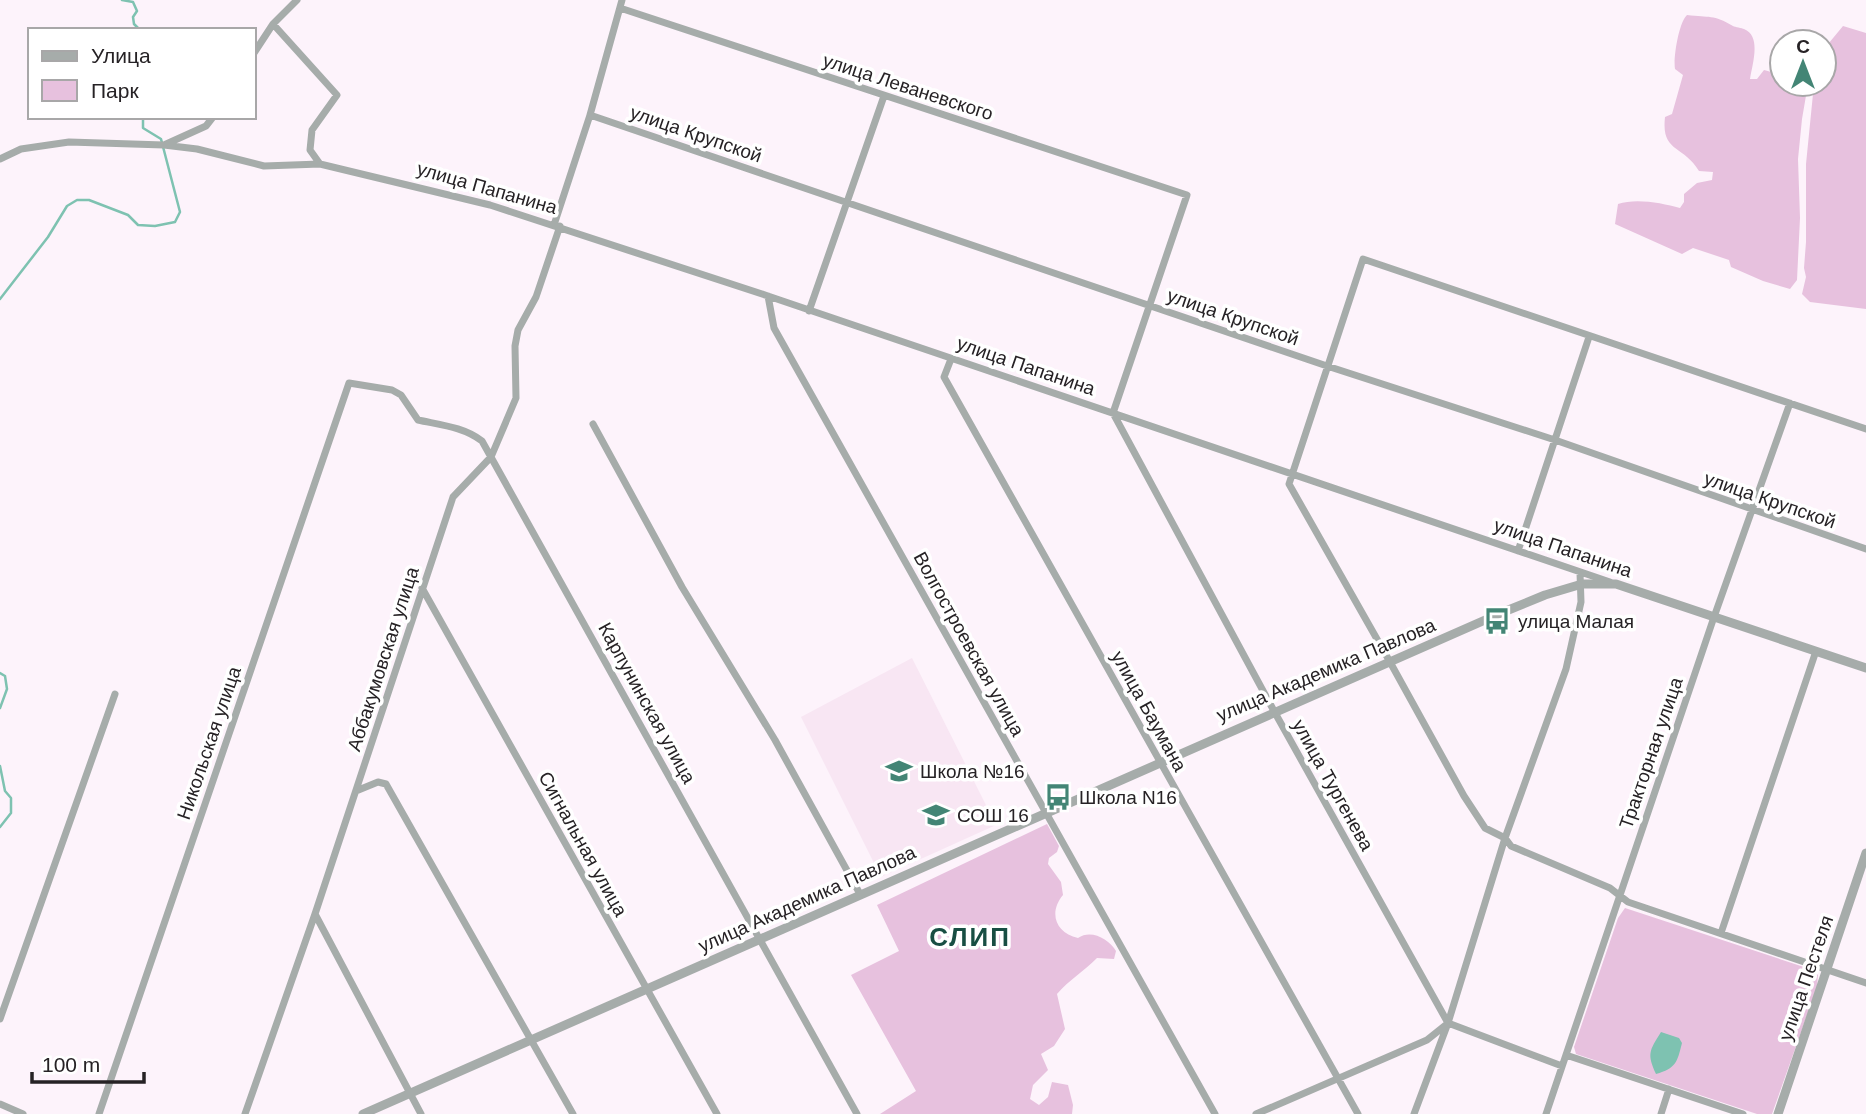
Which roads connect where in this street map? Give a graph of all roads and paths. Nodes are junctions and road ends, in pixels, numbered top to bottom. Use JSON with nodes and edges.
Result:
{"nodes":[{"id":1,"x":297,"y":0,"type":"edge"},
{"id":2,"x":621,"y":4,"type":"edge"},
{"id":3,"x":273,"y":24,"type":"junction"},
{"id":4,"x":256,"y":50,"type":"edge"},
{"id":5,"x":884,"y":96,"type":"junction"},
{"id":6,"x":590,"y":114,"type":"junction"},
{"id":7,"x":211,"y":119,"type":"edge"},
{"id":8,"x":164,"y":145,"type":"junction"},
{"id":9,"x":0,"y":159,"type":"edge"},
{"id":10,"x":320,"y":164,"type":"junction"},
{"id":11,"x":847,"y":202,"type":"junction"},
{"id":12,"x":557,"y":226,"type":"junction"},
{"id":13,"x":768,"y":296,"type":"junction"},
{"id":14,"x":1149,"y":305,"type":"junction"},
{"id":15,"x":809,"y":311,"type":"junction"},
{"id":16,"x":1589,"y":337,"type":"junction"},
{"id":17,"x":951,"y":359,"type":"junction"},
{"id":18,"x":1327,"y":366,"type":"junction"},
{"id":19,"x":349,"y":383,"type":"joint"},
{"id":20,"x":1790,"y":403,"type":"junction"},
{"id":21,"x":1113,"y":414,"type":"junction"},
{"id":22,"x":593,"y":424,"type":"dead end"},
{"id":23,"x":1866,"y":429,"type":"edge"},
{"id":24,"x":1555,"y":440,"type":"junction"},
{"id":25,"x":491,"y":457,"type":"junction"},
{"id":26,"x":1291,"y":474,"type":"junction"},
{"id":27,"x":1752,"y":510,"type":"junction"},
{"id":28,"x":1866,"y":549,"type":"edge"},
{"id":29,"x":1518,"y":551,"type":"junction"},
{"id":30,"x":1580,"y":573,"type":"junction"},
{"id":31,"x":1582,"y":584,"type":"junction"},
{"id":32,"x":1616,"y":584,"type":"junction"},
{"id":33,"x":422,"y":588,"type":"junction"},
{"id":34,"x":1714,"y":617,"type":"junction"},
{"id":35,"x":1816,"y":651,"type":"junction"},
{"id":36,"x":1390,"y":662,"type":"junction"},
{"id":37,"x":1866,"y":668,"type":"edge"},
{"id":38,"x":115,"y":694,"type":"dead end"},
{"id":39,"x":1274,"y":711,"type":"junction"},
{"id":40,"x":1159,"y":762,"type":"junction"},
{"id":41,"x":356,"y":791,"type":"junction"},
{"id":42,"x":1045,"y":812,"type":"junction"},
{"id":43,"x":1505,"y":838,"type":"junction"},
{"id":44,"x":1866,"y":853,"type":"edge"},
{"id":45,"x":860,"y":894,"type":"junction"},
{"id":46,"x":1619,"y":896,"type":"junction"},
{"id":47,"x":315,"y":914,"type":"junction"},
{"id":48,"x":1721,"y":933,"type":"junction"},
{"id":49,"x":760,"y":939,"type":"junction"},
{"id":50,"x":1827,"y":969,"type":"junction"},
{"id":51,"x":1866,"y":983,"type":"edge"},
{"id":52,"x":646,"y":989,"type":"junction"},
{"id":53,"x":0,"y":1019,"type":"edge"},
{"id":54,"x":1448,"y":1023,"type":"junction"},
{"id":55,"x":532,"y":1039,"type":"junction"},
{"id":56,"x":1566,"y":1055,"type":"junction"},
{"id":57,"x":1562,"y":1066,"type":"junction"},
{"id":58,"x":1338,"y":1079,"type":"junction"},
{"id":59,"x":1669,"y":1089,"type":"junction"},
{"id":60,"x":409,"y":1094,"type":"junction"},
{"id":61,"x":0,"y":1104,"type":"edge"},
{"id":62,"x":23,"y":1114,"type":"edge"},
{"id":63,"x":99,"y":1114,"type":"edge"},
{"id":64,"x":245,"y":1114,"type":"edge"},
{"id":65,"x":363,"y":1114,"type":"edge"},
{"id":66,"x":421,"y":1114,"type":"edge"},
{"id":67,"x":573,"y":1114,"type":"edge"},
{"id":68,"x":717,"y":1114,"type":"edge"},
{"id":69,"x":857,"y":1114,"type":"edge"},
{"id":70,"x":1216,"y":1114,"type":"edge"},
{"id":71,"x":1256,"y":1114,"type":"edge"},
{"id":72,"x":1358,"y":1114,"type":"edge"},
{"id":73,"x":1414,"y":1114,"type":"edge"},
{"id":74,"x":1546,"y":1114,"type":"edge"},
{"id":75,"x":1661,"y":1114,"type":"edge"},
{"id":76,"x":1742,"y":1114,"type":"edge"},
{"id":77,"x":1778,"y":1114,"type":"edge"}],
"edges":[{"from":1,"to":3,"type":"street"},
{"from":2,"to":5,"type":"street","name":"улица Леваневского"},
{"from":2,"to":6,"type":"street","name":"Аббакумовская улица"},
{"from":3,"to":4,"type":"street"},
{"from":3,"to":10,"type":"street"},
{"from":5,"to":11,"type":"street"},
{"from":5,"to":14,"type":"street","name":"улица Леваневского"},
{"from":6,"to":11,"type":"street","name":"улица Крупской"},
{"from":6,"to":12,"type":"street","name":"Аббакумовская улица"},
{"from":7,"to":8,"type":"street"},
{"from":8,"to":9,"type":"street","name":"улица Папанина"},
{"from":8,"to":10,"type":"street","name":"улица Папанина"},
{"from":10,"to":12,"type":"street","name":"улица Папанина"},
{"from":11,"to":14,"type":"street","name":"улица Крупской"},
{"from":11,"to":15,"type":"street"},
{"from":12,"to":13,"type":"street","name":"улица Папанина"},
{"from":12,"to":25,"type":"street","name":"Аббакумовская улица"},
{"from":13,"to":15,"type":"street","name":"улица Папанина"},
{"from":13,"to":42,"type":"street","name":"Волгостроевская улица"},
{"from":14,"to":18,"type":"street","name":"улица Крупской"},
{"from":14,"to":21,"type":"street"},
{"from":15,"to":17,"type":"street","name":"улица Папанина"},
{"from":16,"to":18,"type":"street"},
{"from":16,"to":20,"type":"street"},
{"from":16,"to":24,"type":"street"},
{"from":17,"to":21,"type":"street","name":"улица Папанина"},
{"from":17,"to":40,"type":"street","name":"улица Баумана"},
{"from":18,"to":24,"type":"street","name":"улица Крупской"},
{"from":18,"to":26,"type":"street"},
{"from":19,"to":25,"type":"street","name":"Карпунинская улица"},
{"from":19,"to":63,"type":"street","name":"Никольская улица"},
{"from":20,"to":23,"type":"street"},
{"from":20,"to":27,"type":"street","name":"Тракторная улица"},
{"from":21,"to":26,"type":"street","name":"улица Папанина"},
{"from":21,"to":39,"type":"street","name":"улица Тургенева"},
{"from":22,"to":45,"type":"street"},
{"from":24,"to":27,"type":"street","name":"улица Крупской"},
{"from":24,"to":29,"type":"street"},
{"from":25,"to":33,"type":"street","name":"Аббакумовская улица"},
{"from":25,"to":49,"type":"street","name":"Карпунинская улица"},
{"from":26,"to":29,"type":"street","name":"улица Папанина"},
{"from":26,"to":36,"type":"street"},
{"from":27,"to":28,"type":"street","name":"улица Крупской"},
{"from":27,"to":34,"type":"street","name":"Тракторная улица"},
{"from":29,"to":30,"type":"street","name":"улица Папанина"},
{"from":30,"to":31,"type":"street"},
{"from":30,"to":32,"type":"street","name":"улица Папанина"},
{"from":31,"to":32,"type":"street","name":"улица Академика Павлова"},
{"from":31,"to":36,"type":"street","name":"улица Академика Павлова"},
{"from":31,"to":43,"type":"street"},
{"from":32,"to":34,"type":"street","name":"улица Папанина"},
{"from":33,"to":41,"type":"street","name":"Аббакумовская улица"},
{"from":33,"to":52,"type":"street","name":"Сигнальная улица"},
{"from":34,"to":35,"type":"street","name":"улица Папанина"},
{"from":34,"to":46,"type":"street","name":"Тракторная улица"},
{"from":35,"to":37,"type":"street","name":"улица Папанина"},
{"from":35,"to":48,"type":"street"},
{"from":36,"to":39,"type":"street","name":"улица Академика Павлова"},
{"from":36,"to":43,"type":"street"},
{"from":38,"to":53,"type":"street"},
{"from":39,"to":40,"type":"street","name":"улица Академика Павлова"},
{"from":39,"to":54,"type":"street","name":"улица Тургенева"},
{"from":40,"to":42,"type":"street","name":"улица Академика Павлова"},
{"from":40,"to":58,"type":"street","name":"улица Баумана"},
{"from":41,"to":47,"type":"street","name":"Аббакумовская улица"},
{"from":41,"to":55,"type":"street"},
{"from":42,"to":45,"type":"street","name":"улица Академика Павлова"},
{"from":42,"to":70,"type":"street","name":"Волгостроевская улица"},
{"from":43,"to":46,"type":"street"},
{"from":43,"to":54,"type":"street"},
{"from":44,"to":50,"type":"street","name":"улица Пестеля"},
{"from":45,"to":49,"type":"street","name":"улица Академика Павлова"},
{"from":46,"to":48,"type":"street"},
{"from":46,"to":56,"type":"street","name":"Тракторная улица"},
{"from":47,"to":60,"type":"street"},
{"from":47,"to":64,"type":"street","name":"Аббакумовская улица"},
{"from":48,"to":50,"type":"street"},
{"from":49,"to":52,"type":"street","name":"улица Академика Павлова"},
{"from":49,"to":69,"type":"street","name":"Карпунинская улица"},
{"from":50,"to":51,"type":"street"},
{"from":50,"to":77,"type":"street","name":"улица Пестеля"},
{"from":52,"to":55,"type":"street","name":"улица Академика Павлова"},
{"from":52,"to":68,"type":"street","name":"Сигнальная улица"},
{"from":54,"to":57,"type":"street"},
{"from":54,"to":58,"type":"street"},
{"from":54,"to":73,"type":"street"},
{"from":55,"to":60,"type":"street","name":"улица Академика Павлова"},
{"from":55,"to":67,"type":"street"},
{"from":56,"to":57,"type":"street","name":"Тракторная улица"},
{"from":56,"to":59,"type":"street"},
{"from":57,"to":74,"type":"street","name":"Тракторная улица"},
{"from":58,"to":71,"type":"street"},
{"from":58,"to":72,"type":"street","name":"улица Баумана"},
{"from":59,"to":75,"type":"street"},
{"from":59,"to":76,"type":"street"},
{"from":60,"to":65,"type":"street","name":"улица Академика Павлова"},
{"from":60,"to":66,"type":"street"},
{"from":61,"to":62,"type":"street"}]}
